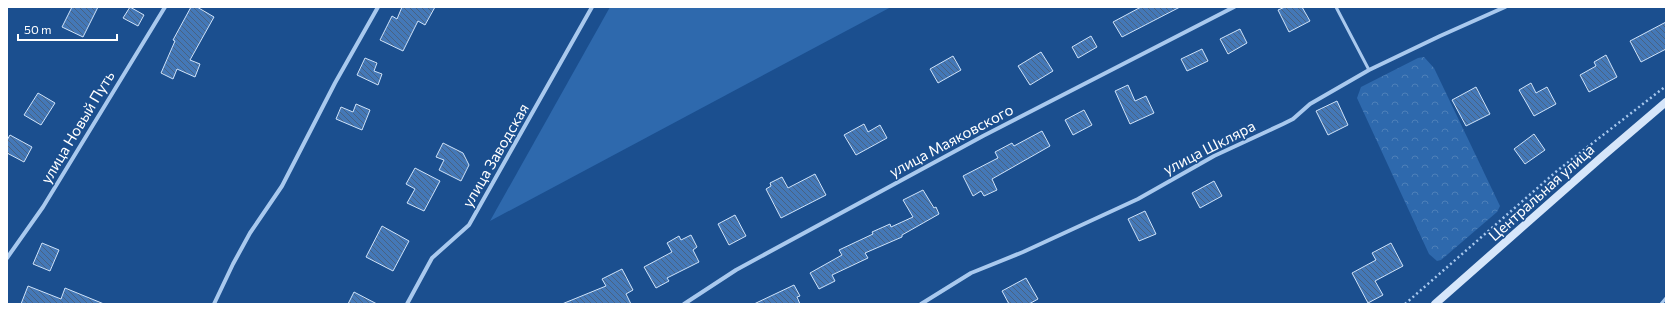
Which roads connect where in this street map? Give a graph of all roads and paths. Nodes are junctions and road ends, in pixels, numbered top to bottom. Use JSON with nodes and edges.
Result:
{"nodes":[{"id":1,"x":165,"y":7,"type":"edge"},
{"id":2,"x":378,"y":7,"type":"edge"},
{"id":3,"x":592,"y":7,"type":"edge"},
{"id":4,"x":1234,"y":7,"type":"edge"},
{"id":5,"x":1336,"y":7,"type":"edge"},
{"id":6,"x":1505,"y":7,"type":"edge"},
{"id":7,"x":1369,"y":70,"type":"junction"},
{"id":8,"x":1666,"y":86,"type":"edge"},
{"id":9,"x":1666,"y":102,"type":"edge"},
{"id":10,"x":7,"y":258,"type":"edge"},
{"id":11,"x":1666,"y":298,"type":"edge"},
{"id":12,"x":214,"y":304,"type":"edge"},
{"id":13,"x":407,"y":304,"type":"edge"},
{"id":14,"x":684,"y":304,"type":"edge"},
{"id":15,"x":922,"y":304,"type":"edge"},
{"id":16,"x":1405,"y":304,"type":"edge"},
{"id":17,"x":1436,"y":304,"type":"edge"},
{"id":18,"x":1661,"y":304,"type":"edge"}],
"edges":[{"from":1,"to":10,"type":"street","name":"улица Новый Путь"},
{"from":2,"to":12,"type":"street"},
{"from":3,"to":13,"type":"street","name":"улица Заводская"},
{"from":4,"to":14,"type":"street","name":"улица Маяковского"},
{"from":5,"to":7,"type":"lane"},
{"from":6,"to":7,"type":"street","name":"улица Шкляра"},
{"from":7,"to":15,"type":"street","name":"улица Шкляра"},
{"from":8,"to":16,"type":"path"},
{"from":9,"to":17,"type":"main road","name":"Центральная улица"},
{"from":11,"to":18,"type":"lane"}]}
